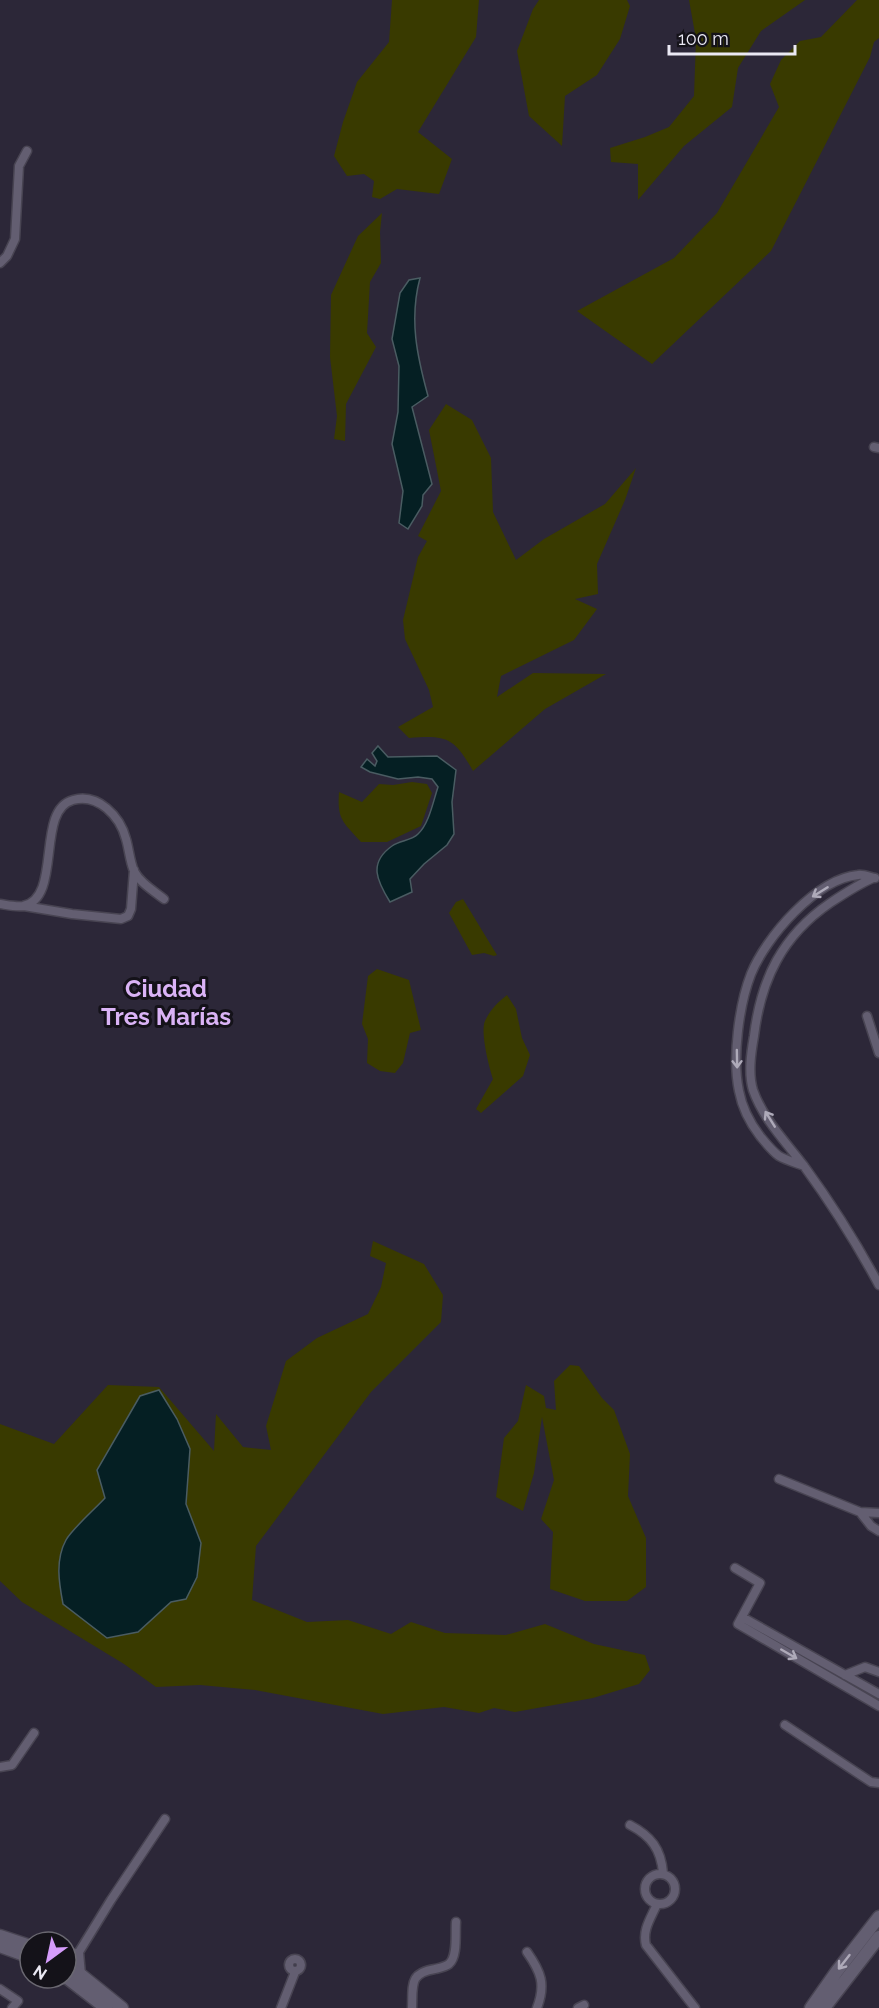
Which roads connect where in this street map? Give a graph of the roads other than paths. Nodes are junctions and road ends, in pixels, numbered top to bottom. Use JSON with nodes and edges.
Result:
{"nodes":[{"id":1,"x":27,"y":151,"type":"dead end"},
{"id":2,"x":0,"y":263,"type":"edge"},
{"id":3,"x":134,"y":870,"type":"junction"},
{"id":4,"x":876,"y":878,"type":"edge"},
{"id":5,"x":164,"y":899,"type":"dead end"},
{"id":6,"x":0,"y":904,"type":"edge"},
{"id":7,"x":24,"y":906,"type":"junction"},
{"id":8,"x":867,"y":1016,"type":"dead end"},
{"id":9,"x":879,"y":1053,"type":"edge"},
{"id":10,"x":804,"y":1166,"type":"junction"},
{"id":11,"x":879,"y":1285,"type":"edge"},
{"id":12,"x":778,"y":1479,"type":"dead end"},
{"id":13,"x":860,"y":1512,"type":"junction"},
{"id":14,"x":879,"y":1513,"type":"edge"},
{"id":15,"x":879,"y":1532,"type":"edge"},
{"id":16,"x":735,"y":1568,"type":"dead end"},
{"id":17,"x":742,"y":1617,"type":"junction"},
{"id":18,"x":879,"y":1672,"type":"edge"},
{"id":19,"x":842,"y":1673,"type":"junction"},
{"id":20,"x":833,"y":1680,"type":"junction"},
{"id":21,"x":879,"y":1694,"type":"edge"},
{"id":22,"x":879,"y":1706,"type":"edge"},
{"id":23,"x":785,"y":1725,"type":"dead end"},
{"id":24,"x":34,"y":1733,"type":"dead end"},
{"id":25,"x":0,"y":1767,"type":"edge"},
{"id":26,"x":879,"y":1783,"type":"edge"},
{"id":27,"x":165,"y":1819,"type":"dead end"},
{"id":28,"x":630,"y":1825,"type":"dead end"},
{"id":29,"x":663,"y":1873,"type":"junction"},
{"id":30,"x":657,"y":1904,"type":"junction"},
{"id":31,"x":879,"y":1917,"type":"edge"},
{"id":32,"x":456,"y":1922,"type":"dead end"},
{"id":33,"x":0,"y":1936,"type":"edge"},
{"id":34,"x":879,"y":1937,"type":"edge"},
{"id":35,"x":18,"y":1942,"type":"edge"},
{"id":36,"x":0,"y":1946,"type":"edge"},
{"id":37,"x":79,"y":1952,"type":"joint"},
{"id":38,"x":527,"y":1952,"type":"dead end"},
{"id":39,"x":18,"y":1953,"type":"edge"},
{"id":40,"x":295,"y":1972,"type":"dead end"},
{"id":41,"x":78,"y":1973,"type":"edge"},
{"id":42,"x":81,"y":1975,"type":"junction"},
{"id":43,"x":78,"y":1986,"type":"edge"},
{"id":44,"x":0,"y":1989,"type":"edge"},
{"id":45,"x":12,"y":2008,"type":"edge"},
{"id":46,"x":106,"y":2008,"type":"edge"},
{"id":47,"x":122,"y":2008,"type":"edge"},
{"id":48,"x":281,"y":2008,"type":"edge"},
{"id":49,"x":412,"y":2008,"type":"edge"},
{"id":50,"x":537,"y":2008,"type":"edge"},
{"id":51,"x":695,"y":2008,"type":"edge"},
{"id":52,"x":811,"y":2008,"type":"edge"},
{"id":53,"x":824,"y":2008,"type":"edge"}],
"edges":[{"from":1,"to":2,"type":"street"},
{"from":3,"to":5,"type":"street"},
{"from":3,"to":7,"type":"street"},
{"from":3,"to":7,"type":"street"},
{"from":10,"to":4,"type":"street","one_way":true},
{"from":4,"to":10,"type":"street","one_way":true},
{"from":6,"to":7,"type":"street"},
{"from":8,"to":9,"type":"street"},
{"from":10,"to":11,"type":"street"},
{"from":12,"to":13,"type":"street"},
{"from":13,"to":14,"type":"street"},
{"from":13,"to":15,"type":"street"},
{"from":16,"to":17,"type":"street"},
{"from":17,"to":19,"type":"street"},
{"from":17,"to":20,"type":"street","one_way":true},
{"from":18,"to":19,"type":"street"},
{"from":19,"to":20,"type":"street"},
{"from":19,"to":21,"type":"street"},
{"from":20,"to":22,"type":"street"},
{"from":23,"to":26,"type":"street"},
{"from":24,"to":25,"type":"street"},
{"from":27,"to":37,"type":"street"},
{"from":28,"to":29,"type":"street"},
{"from":29,"to":30,"type":"street"},
{"from":29,"to":30,"type":"street"},
{"from":30,"to":51,"type":"street"},
{"from":31,"to":52,"type":"street","one_way":true},
{"from":32,"to":49,"type":"street"},
{"from":33,"to":35,"type":"street"},
{"from":34,"to":53,"type":"street"},
{"from":36,"to":39,"type":"street"},
{"from":37,"to":42,"type":"street"},
{"from":38,"to":50,"type":"street"},
{"from":40,"to":48,"type":"street"},
{"from":41,"to":42,"type":"street"},
{"from":42,"to":47,"type":"street"},
{"from":43,"to":46,"type":"street"},
{"from":44,"to":45,"type":"street"}]}
